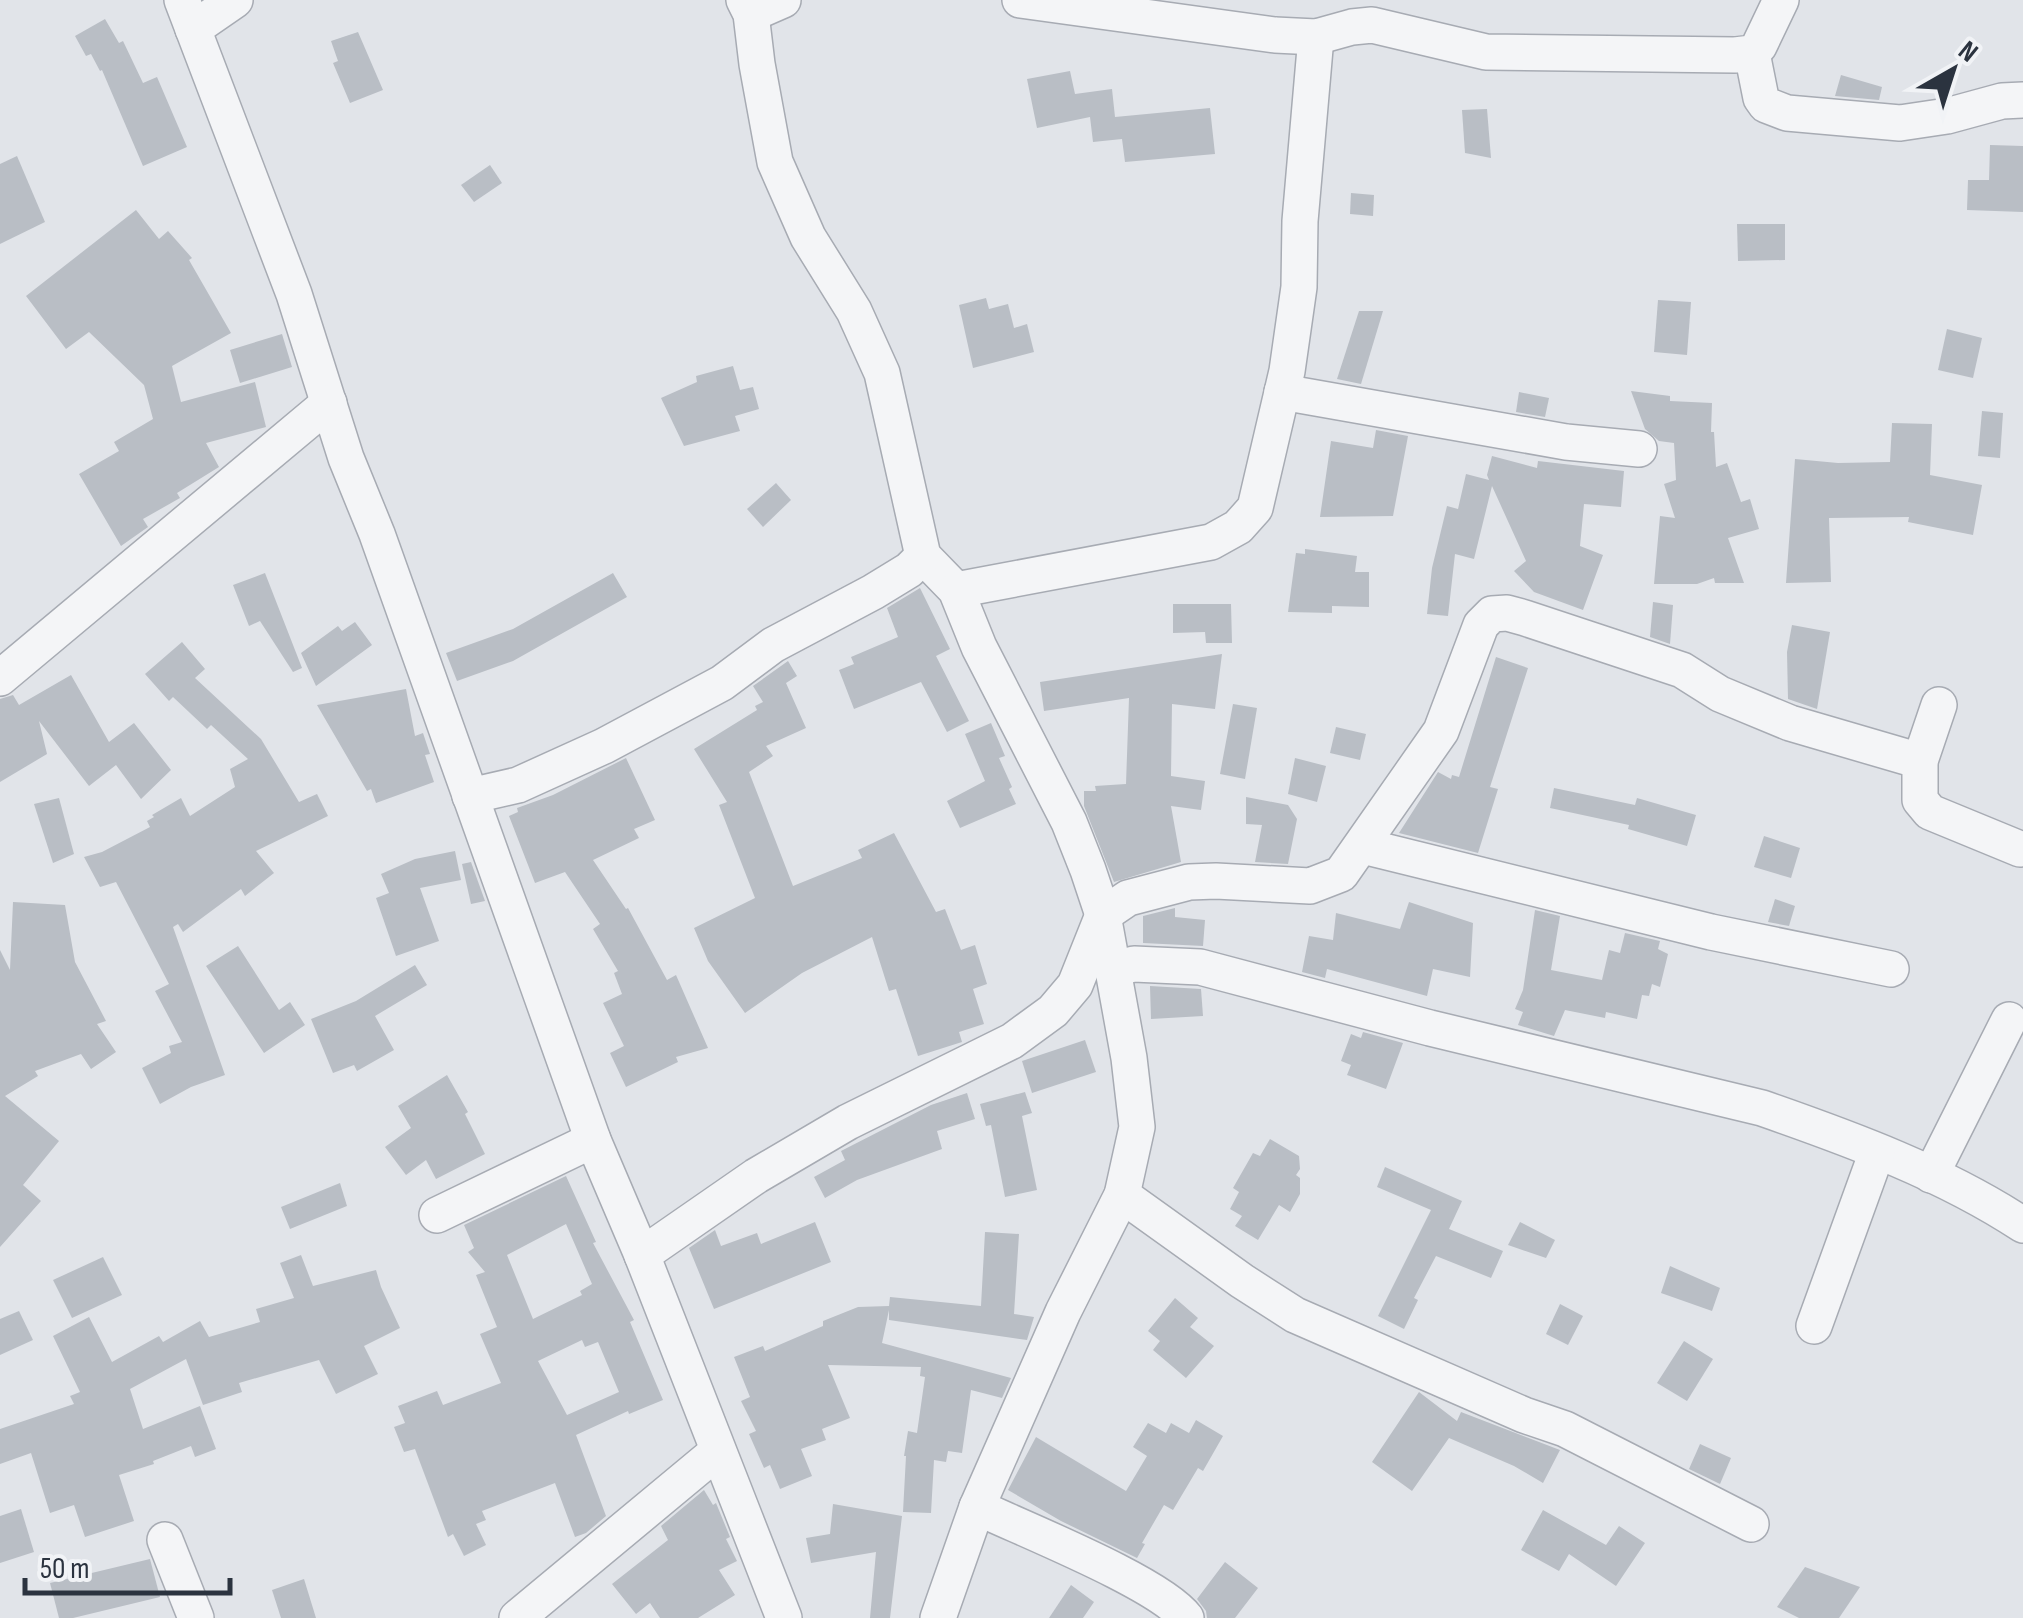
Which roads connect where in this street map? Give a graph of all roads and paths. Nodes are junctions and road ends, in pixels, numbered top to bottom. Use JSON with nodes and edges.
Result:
{"nodes":[{"id":1,"x":235,"y":0,"type":"edge"},
{"id":2,"x":784,"y":0,"type":"edge"},
{"id":3,"x":1020,"y":0,"type":"edge"},
{"id":4,"x":1781,"y":0,"type":"edge"},
{"id":5,"x":748,"y":7,"type":"edge"},
{"id":6,"x":188,"y":14,"type":"edge"},
{"id":7,"x":1316,"y":37,"type":"junction"},
{"id":8,"x":1752,"y":53,"type":"junction"},
{"id":9,"x":2023,"y":100,"type":"edge"},
{"id":10,"x":1282,"y":392,"type":"junction"},
{"id":11,"x":328,"y":403,"type":"junction"},
{"id":12,"x":1639,"y":449,"type":"dead end"},
{"id":13,"x":923,"y":556,"type":"junction"},
{"id":14,"x":956,"y":590,"type":"junction"},
{"id":15,"x":0,"y":678,"type":"edge"},
{"id":16,"x":1940,"y":705,"type":"dead end"},
{"id":17,"x":1920,"y":761,"type":"junction"},
{"id":18,"x":470,"y":796,"type":"junction"},
{"id":19,"x":1364,"y":846,"type":"junction"},
{"id":20,"x":2020,"y":849,"type":"dead end"},
{"id":21,"x":1104,"y":915,"type":"junction"},
{"id":22,"x":1113,"y":969,"type":"junction"},
{"id":23,"x":1891,"y":969,"type":"dead end"},
{"id":24,"x":2008,"y":1020,"type":"dead end"},
{"id":25,"x":593,"y":1140,"type":"junction"},
{"id":26,"x":1877,"y":1152,"type":"junction"},
{"id":27,"x":1931,"y":1176,"type":"junction"},
{"id":28,"x":1122,"y":1195,"type":"junction"},
{"id":29,"x":437,"y":1215,"type":"dead end"},
{"id":30,"x":2023,"y":1225,"type":"edge"},
{"id":31,"x":642,"y":1255,"type":"junction"},
{"id":32,"x":1814,"y":1326,"type":"dead end"},
{"id":33,"x":718,"y":1452,"type":"junction"},
{"id":34,"x":977,"y":1506,"type":"junction"},
{"id":35,"x":1751,"y":1524,"type":"dead end"},
{"id":36,"x":166,"y":1540,"type":"dead end"},
{"id":37,"x":196,"y":1618,"type":"edge"},
{"id":38,"x":517,"y":1618,"type":"edge"},
{"id":39,"x":784,"y":1618,"type":"edge"},
{"id":40,"x":938,"y":1618,"type":"edge"},
{"id":41,"x":1186,"y":1618,"type":"edge"}],
"edges":[{"from":1,"to":6,"type":"street"},
{"from":2,"to":5,"type":"street"},
{"from":3,"to":7,"type":"street"},
{"from":4,"to":8,"type":"street"},
{"from":5,"to":13,"type":"street"},
{"from":6,"to":11,"type":"street"},
{"from":7,"to":8,"type":"street"},
{"from":7,"to":10,"type":"street"},
{"from":8,"to":9,"type":"street"},
{"from":10,"to":12,"type":"street"},
{"from":10,"to":14,"type":"street"},
{"from":11,"to":15,"type":"street"},
{"from":11,"to":18,"type":"street"},
{"from":13,"to":14,"type":"street"},
{"from":13,"to":18,"type":"street"},
{"from":14,"to":21,"type":"street"},
{"from":16,"to":17,"type":"street"},
{"from":17,"to":19,"type":"street"},
{"from":17,"to":20,"type":"street"},
{"from":18,"to":25,"type":"street"},
{"from":19,"to":21,"type":"street"},
{"from":19,"to":23,"type":"street"},
{"from":21,"to":22,"type":"street"},
{"from":21,"to":31,"type":"street"},
{"from":22,"to":26,"type":"street"},
{"from":22,"to":28,"type":"street"},
{"from":24,"to":27,"type":"street"},
{"from":25,"to":29,"type":"street"},
{"from":25,"to":31,"type":"street"},
{"from":26,"to":27,"type":"street"},
{"from":26,"to":32,"type":"street"},
{"from":27,"to":30,"type":"street"},
{"from":28,"to":34,"type":"street"},
{"from":28,"to":35,"type":"street"},
{"from":31,"to":33,"type":"street"},
{"from":33,"to":38,"type":"street"},
{"from":33,"to":39,"type":"street"},
{"from":34,"to":40,"type":"street"},
{"from":34,"to":41,"type":"street"},
{"from":36,"to":37,"type":"street"}]}
